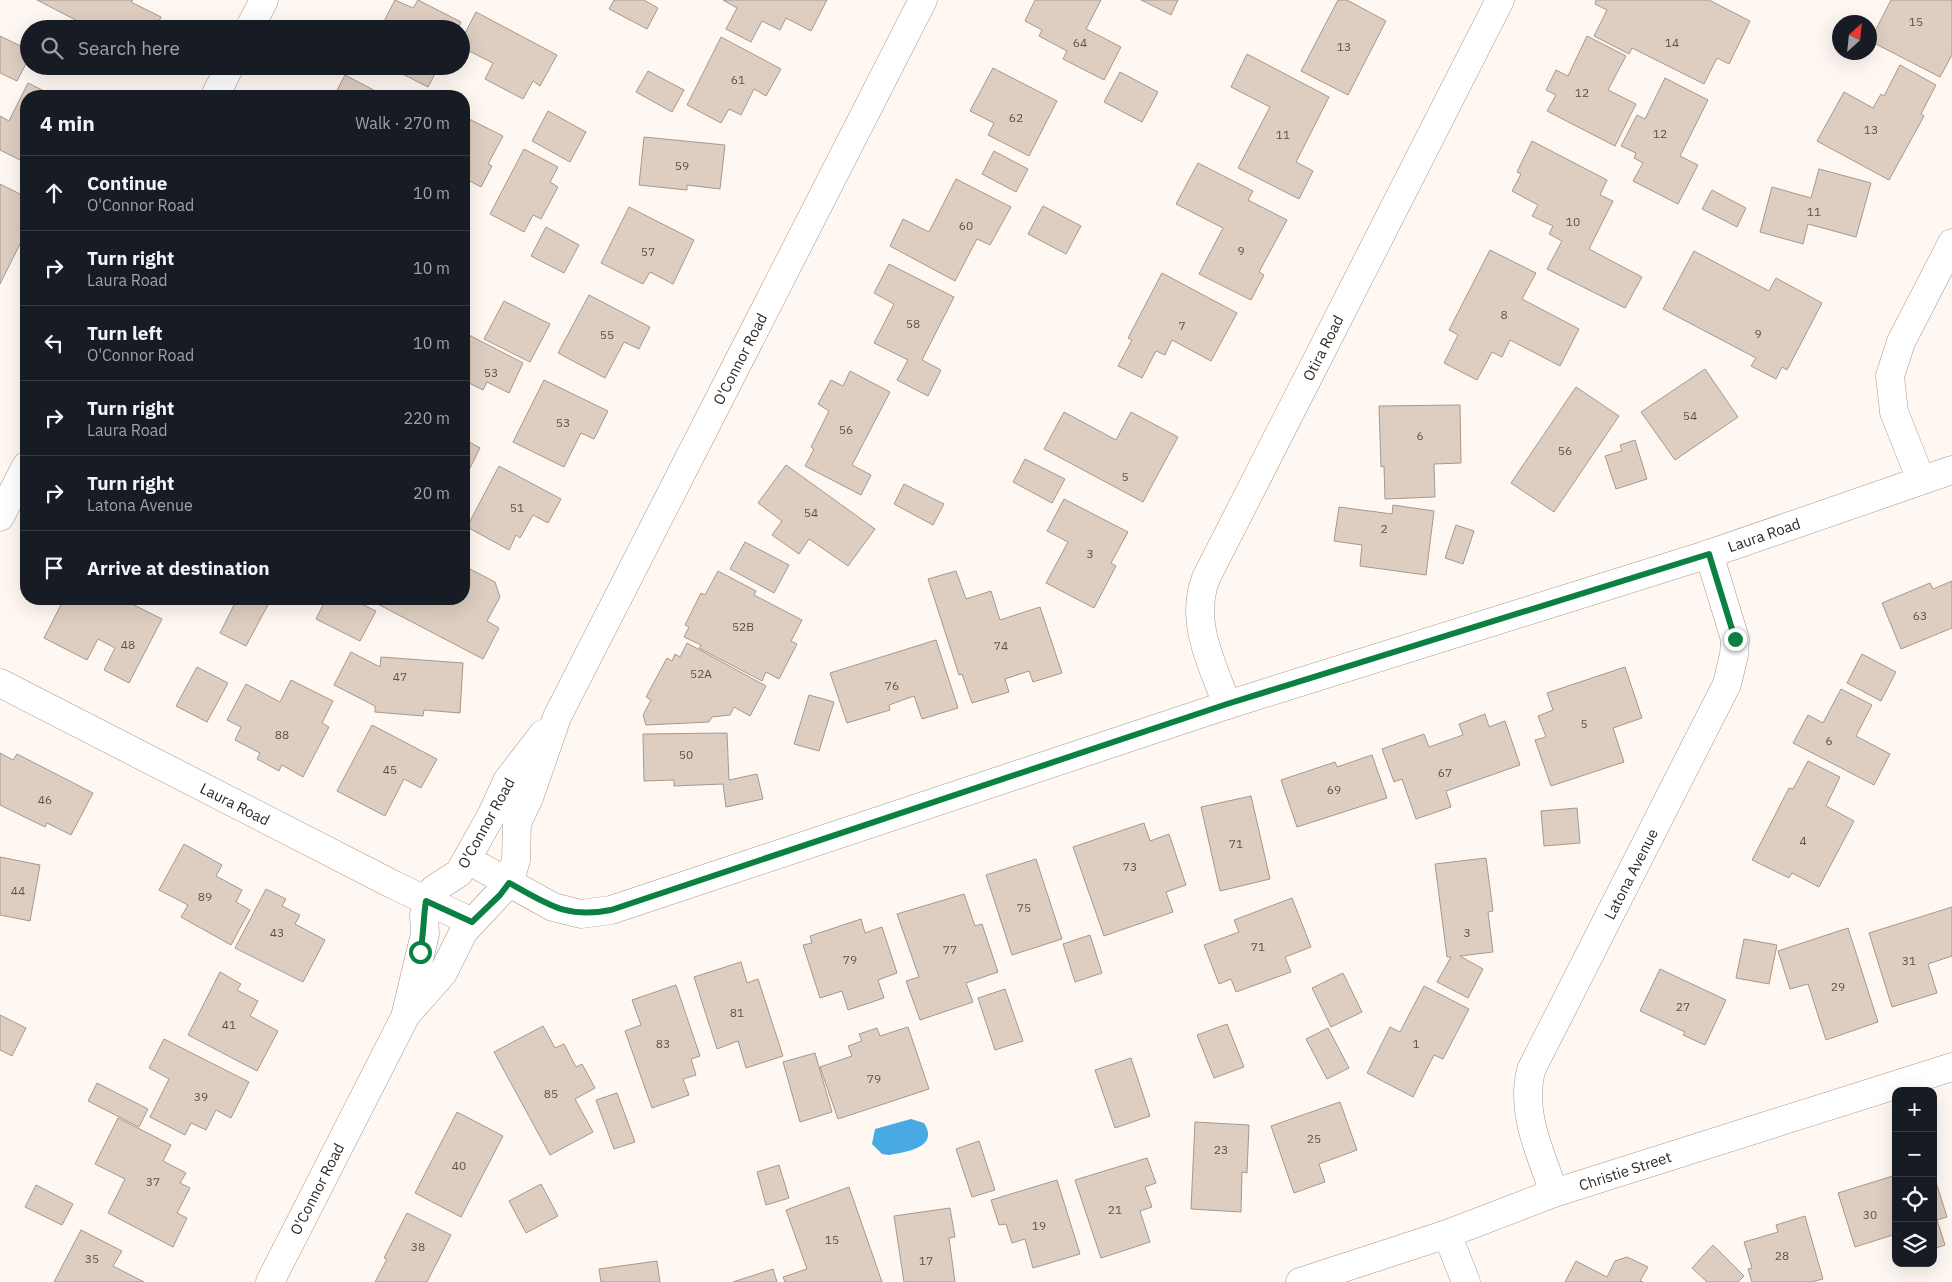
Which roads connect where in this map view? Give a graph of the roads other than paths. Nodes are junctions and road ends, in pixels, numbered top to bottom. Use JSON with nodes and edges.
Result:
{"nodes":[{"id":1,"x":264,"y":0,"type":"edge"},
{"id":2,"x":923,"y":0,"type":"edge"},
{"id":3,"x":1500,"y":0,"type":"edge"},
{"id":4,"x":254,"y":20,"type":"edge"},
{"id":5,"x":225,"y":75,"type":"edge"},
{"id":6,"x":217,"y":90,"type":"edge"},
{"id":7,"x":1952,"y":243,"type":"edge"},
{"id":8,"x":1952,"y":470,"type":"edge"},
{"id":9,"x":20,"y":478,"type":"edge"},
{"id":10,"x":1921,"y":480,"type":"junction"},
{"id":11,"x":0,"y":517,"type":"edge"},
{"id":12,"x":1709,"y":554,"type":"junction"},
{"id":13,"x":0,"y":683,"type":"edge"},
{"id":14,"x":1227,"y":704,"type":"junction"},
{"id":15,"x":557,"y":717,"type":"junction"},
{"id":16,"x":468,"y":860,"type":"junction"},
{"id":17,"x":509,"y":883,"type":"junction"},
{"id":18,"x":426,"y":901,"type":"junction"},
{"id":19,"x":472,"y":922,"type":"junction"},
{"id":20,"x":406,"y":1015,"type":"junction"},
{"id":21,"x":1952,"y":1067,"type":"edge"},
{"id":22,"x":1554,"y":1193,"type":"junction"},
{"id":23,"x":1447,"y":1234,"type":"junction"},
{"id":24,"x":270,"y":1282,"type":"edge"},
{"id":25,"x":1300,"y":1282,"type":"edge"},
{"id":26,"x":1466,"y":1282,"type":"edge"}],
"edges":[{"from":1,"to":4,"type":"street"},
{"from":2,"to":15,"type":"street","name":"O'Connor Road"},
{"from":3,"to":14,"type":"street","name":"Otira Road"},
{"from":5,"to":6,"type":"street"},
{"from":7,"to":10,"type":"street"},
{"from":8,"to":10,"type":"street","name":"Laura Road"},
{"from":9,"to":11,"type":"street"},
{"from":10,"to":12,"type":"street","name":"Laura Road"},
{"from":12,"to":14,"type":"street","name":"Laura Road"},
{"from":12,"to":22,"type":"street","name":"Latona Avenue"},
{"from":13,"to":18,"type":"street","name":"Laura Road"},
{"from":14,"to":17,"type":"street","name":"Laura Road"},
{"from":15,"to":16,"type":"street","name":"O'Connor Road"},
{"from":15,"to":17,"type":"street","name":"O'Connor Road"},
{"from":16,"to":17,"type":"street","name":"Laura Road"},
{"from":16,"to":18,"type":"street","name":"O'Connor Road"},
{"from":17,"to":19,"type":"street","name":"O'Connor Road"},
{"from":18,"to":19,"type":"street","name":"Laura Road"},
{"from":18,"to":20,"type":"street","name":"O'Connor Road"},
{"from":19,"to":20,"type":"street","name":"O'Connor Road"},
{"from":20,"to":24,"type":"street","name":"O'Connor Road"},
{"from":21,"to":22,"type":"street","name":"Christie Street"},
{"from":22,"to":23,"type":"street","name":"Christie Street"},
{"from":23,"to":25,"type":"street","name":"Christie Street"},
{"from":23,"to":26,"type":"street"}]}
